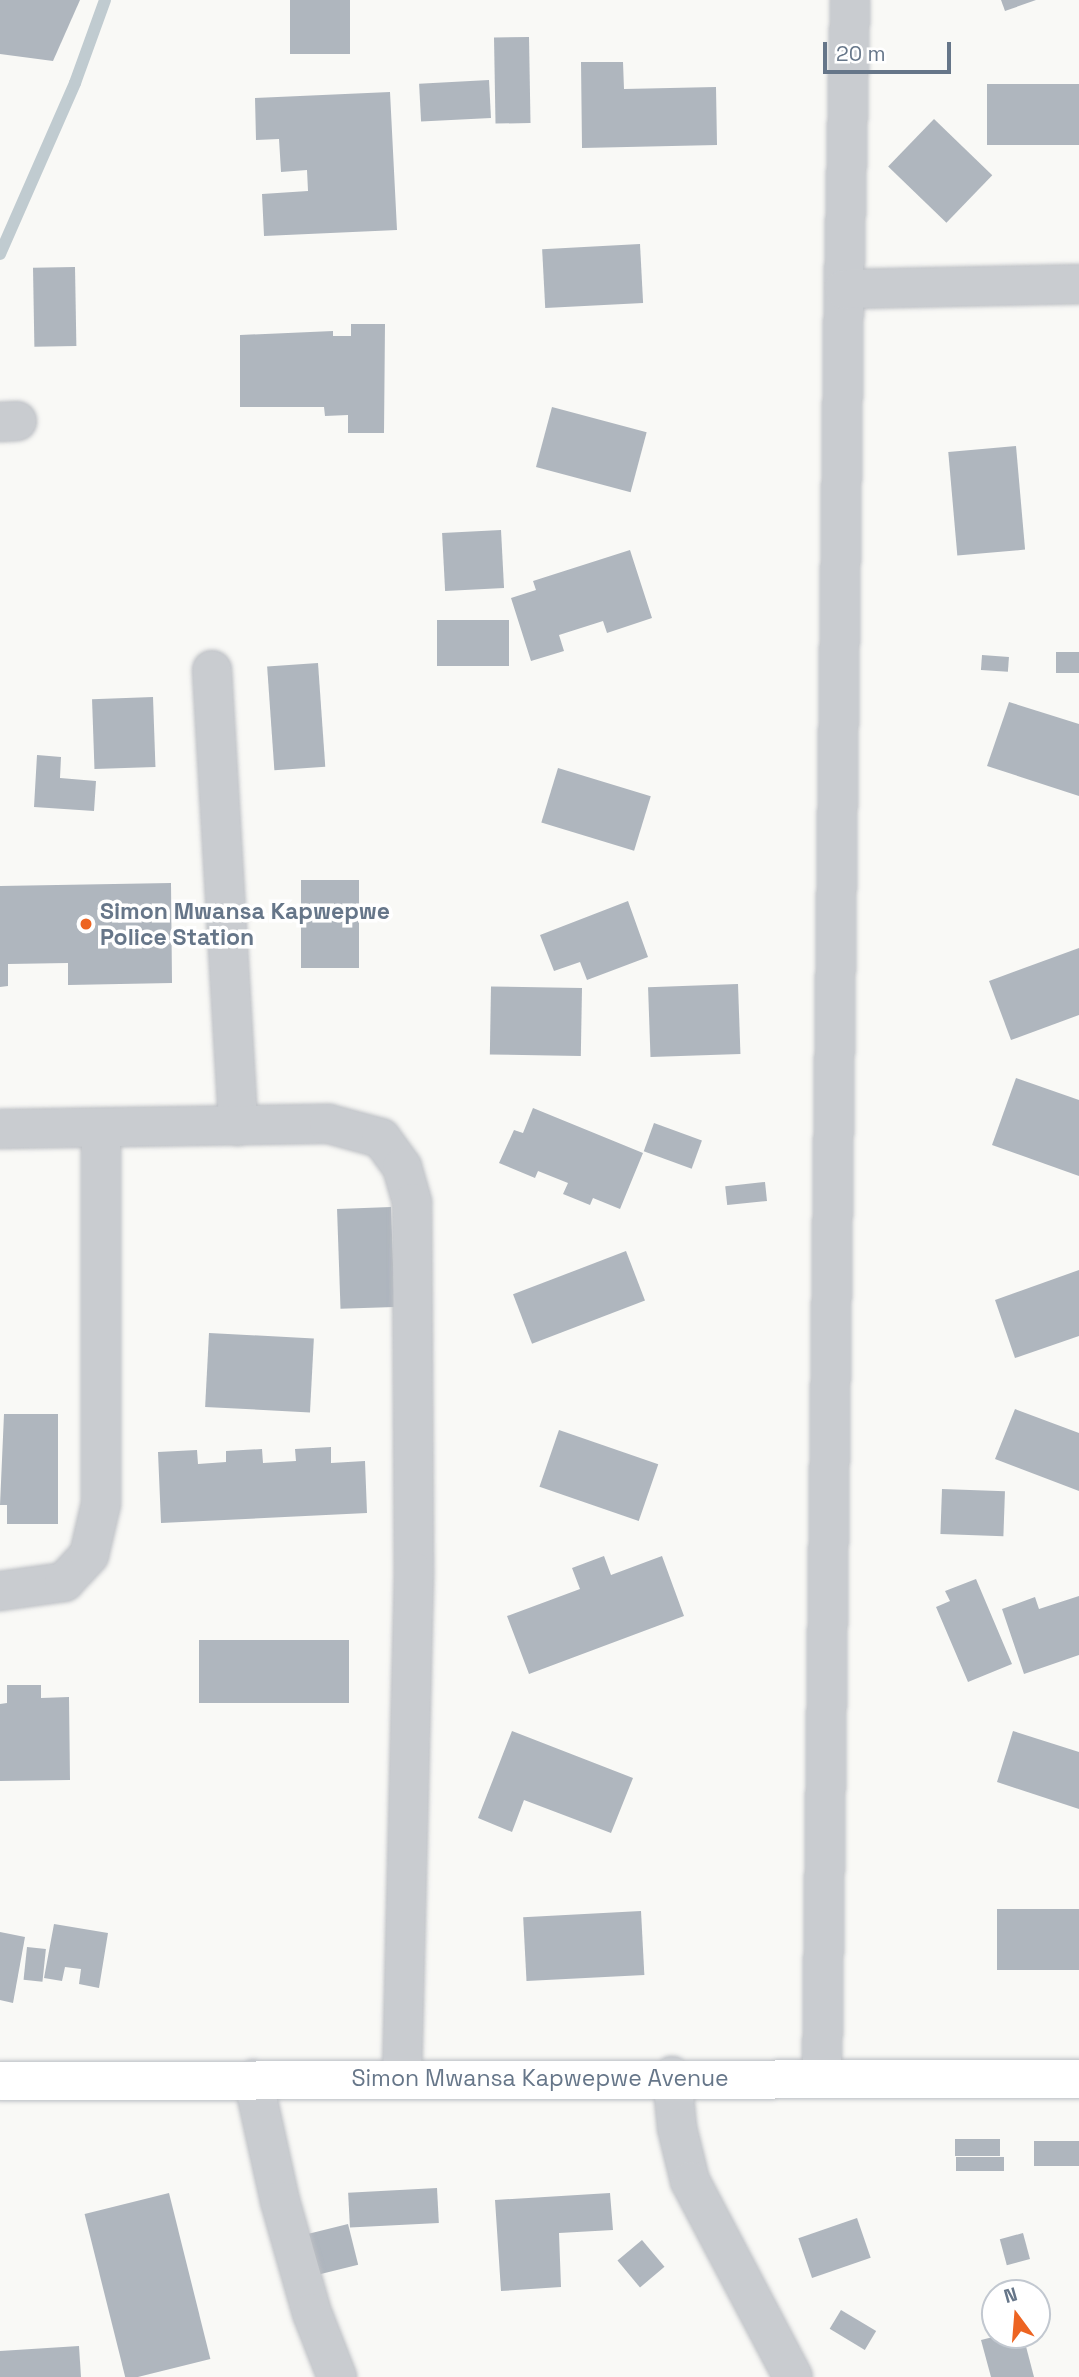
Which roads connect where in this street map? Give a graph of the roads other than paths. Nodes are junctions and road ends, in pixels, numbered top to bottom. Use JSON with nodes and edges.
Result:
{"nodes":[{"id":1,"x":849,"y":0,"type":"edge"},
{"id":2,"x":1079,"y":284,"type":"edge"},
{"id":3,"x":845,"y":289,"type":"junction"},
{"id":4,"x":212,"y":670,"type":"dead end"},
{"id":5,"x":238,"y":1126,"type":"junction"},
{"id":6,"x":101,"y":1128,"type":"junction"},
{"id":7,"x":0,"y":1129,"type":"edge"},
{"id":8,"x":0,"y":1591,"type":"edge"},
{"id":9,"x":672,"y":2076,"type":"junction"},
{"id":10,"x":402,"y":2078,"type":"junction"},
{"id":11,"x":253,"y":2079,"type":"junction"},
{"id":12,"x":822,"y":2079,"type":"junction"},
{"id":13,"x":1079,"y":2079,"type":"edge"},
{"id":14,"x":0,"y":2081,"type":"edge"},
{"id":15,"x":337,"y":2377,"type":"edge"},
{"id":16,"x":793,"y":2377,"type":"edge"}],
"edges":[{"from":1,"to":3,"type":"street"},
{"from":2,"to":3,"type":"street"},
{"from":3,"to":12,"type":"street"},
{"from":4,"to":5,"type":"street"},
{"from":5,"to":6,"type":"street"},
{"from":5,"to":10,"type":"street"},
{"from":6,"to":7,"type":"street"},
{"from":6,"to":8,"type":"street"},
{"from":9,"to":10,"type":"main road","name":"Simon Mwansa Kapwepwe Avenue"},
{"from":9,"to":12,"type":"main road","name":"Simon Mwansa Kapwepwe Avenue"},
{"from":9,"to":16,"type":"street"},
{"from":10,"to":11,"type":"main road","name":"Simon Mwansa Kapwepwe Avenue"},
{"from":11,"to":14,"type":"main road","name":"Simon Mwansa Kapwepwe Avenue"},
{"from":11,"to":15,"type":"street"},
{"from":12,"to":13,"type":"main road","name":"Simon Mwansa Kapwepwe Avenue"}]}
